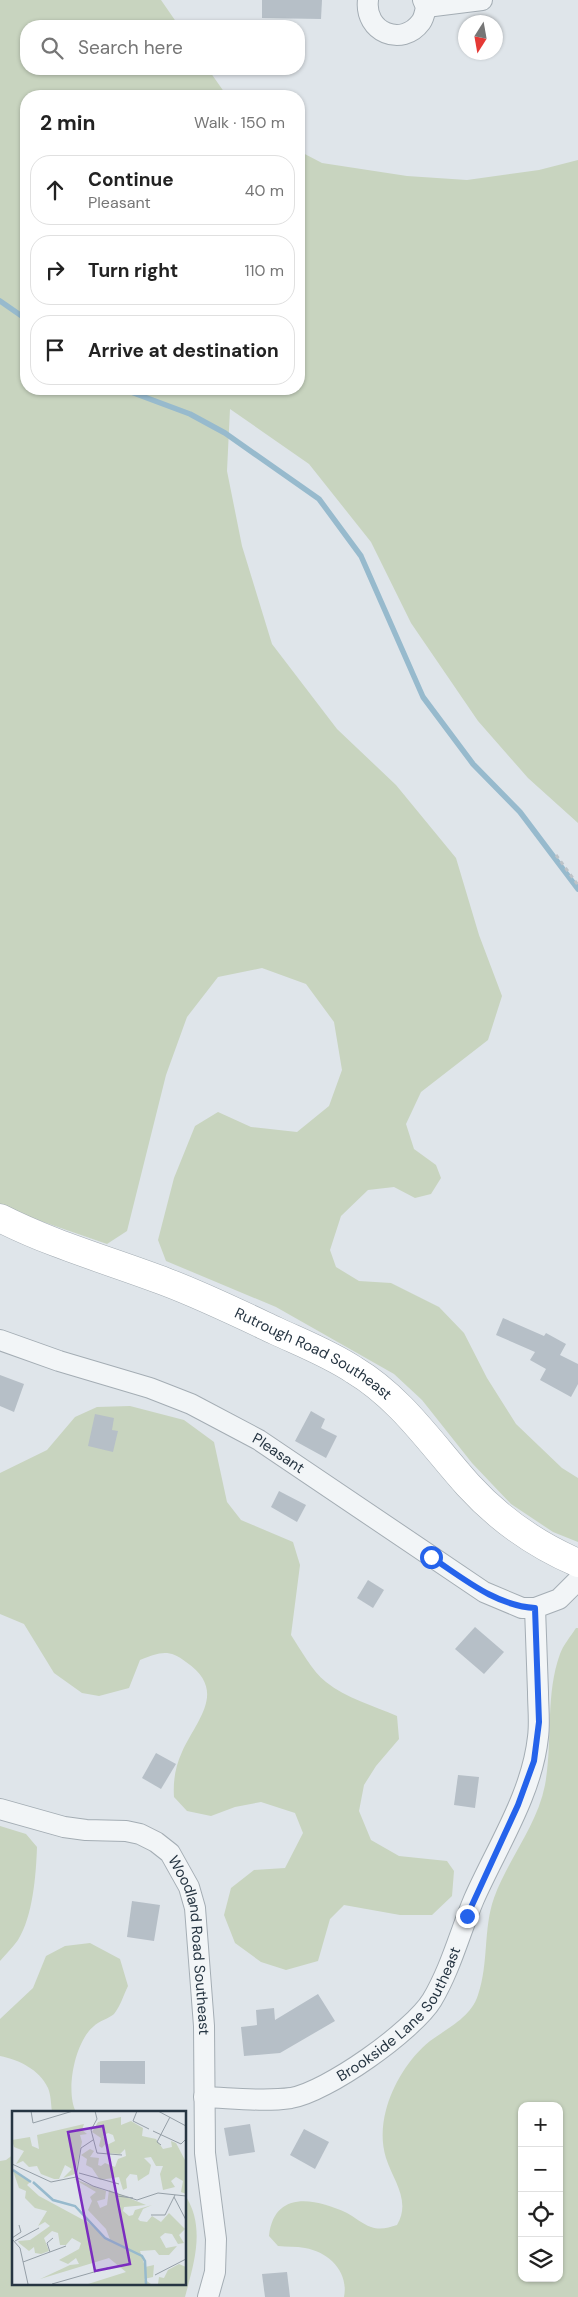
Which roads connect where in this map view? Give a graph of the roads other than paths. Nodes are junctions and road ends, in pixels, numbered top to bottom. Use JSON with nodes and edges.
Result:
{"nodes":[{"id":1,"x":368,"y":0,"type":"edge"},
{"id":2,"x":482,"y":0,"type":"edge"},
{"id":3,"x":425,"y":4,"type":"edge"},
{"id":4,"x":0,"y":1218,"type":"edge"},
{"id":5,"x":0,"y":1340,"type":"edge"},
{"id":6,"x":578,"y":1562,"type":"edge"},
{"id":7,"x":578,"y":1580,"type":"edge"},
{"id":8,"x":535,"y":1608,"type":"junction"},
{"id":9,"x":0,"y":1809,"type":"edge"},
{"id":10,"x":204,"y":2097,"type":"junction"},
{"id":11,"x":208,"y":2297,"type":"edge"}],
"edges":[{"from":1,"to":3,"type":"street"},
{"from":2,"to":3,"type":"street"},
{"from":4,"to":6,"type":"street","name":"Rutrough Road Southeast"},
{"from":5,"to":8,"type":"street","name":"Pleasant"},
{"from":7,"to":8,"type":"street"},
{"from":8,"to":10,"type":"street","name":"Brookside Lane Southeast"},
{"from":9,"to":10,"type":"street","name":"Woodland Road Southeast"},
{"from":10,"to":11,"type":"street","name":"Woodland Road Southeast"}]}
